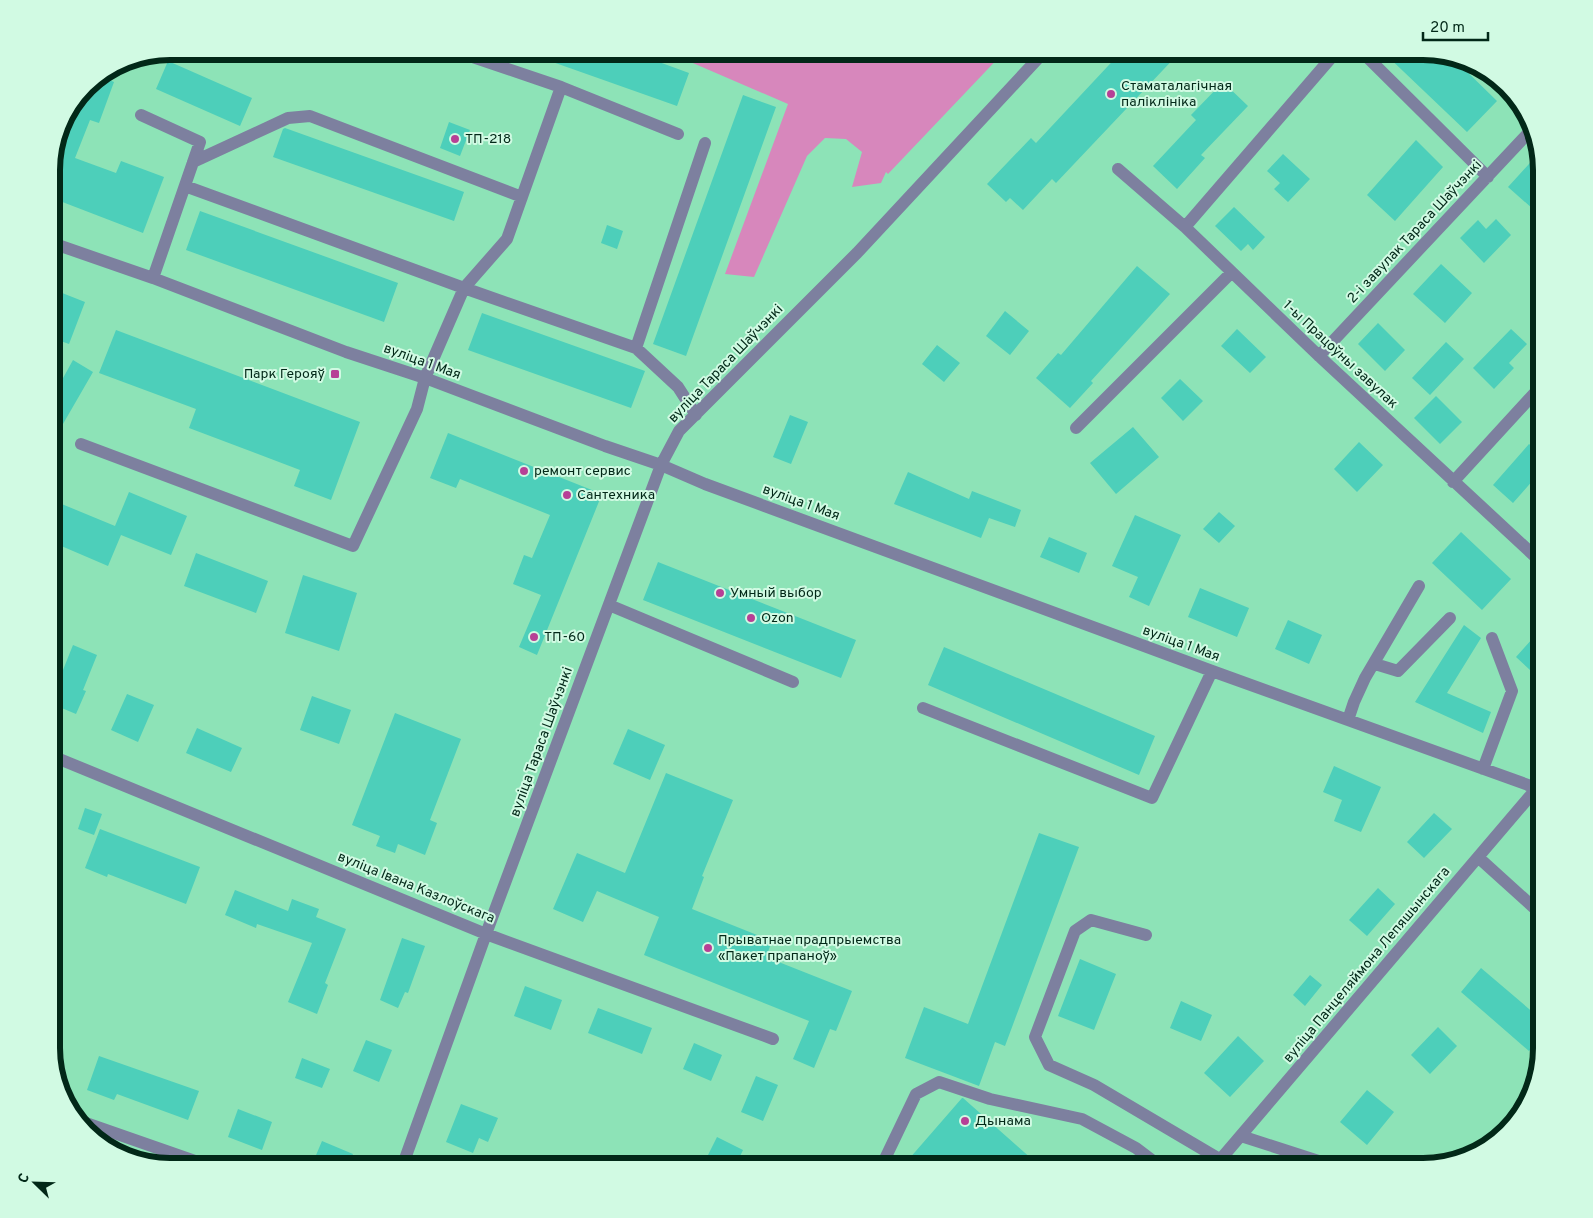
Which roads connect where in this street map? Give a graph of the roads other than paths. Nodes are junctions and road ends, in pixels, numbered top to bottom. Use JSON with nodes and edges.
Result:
{"nodes":[{"id":1,"x":482,"y":60,"type":"edge"},
{"id":2,"x":1037,"y":60,"type":"edge"},
{"id":3,"x":1330,"y":60,"type":"edge"},
{"id":4,"x":1370,"y":60,"type":"edge"},
{"id":5,"x":561,"y":87,"type":"junction"},
{"id":6,"x":141,"y":115,"type":"dead end"},
{"id":7,"x":678,"y":134,"type":"dead end"},
{"id":8,"x":1527,"y":135,"type":"edge"},
{"id":9,"x":705,"y":143,"type":"dead end"},
{"id":10,"x":194,"y":162,"type":"junction"},
{"id":11,"x":1118,"y":169,"type":"dead end"},
{"id":12,"x":1488,"y":177,"type":"junction"},
{"id":13,"x":185,"y":186,"type":"junction"},
{"id":14,"x":522,"y":197,"type":"junction"},
{"id":15,"x":1185,"y":227,"type":"junction"},
{"id":16,"x":60,"y":246,"type":"edge"},
{"id":17,"x":1231,"y":273,"type":"junction"},
{"id":18,"x":153,"y":278,"type":"junction"},
{"id":19,"x":464,"y":288,"type":"junction"},
{"id":20,"x":636,"y":348,"type":"junction"},
{"id":21,"x":1319,"y":356,"type":"junction"},
{"id":22,"x":425,"y":378,"type":"junction"},
{"id":23,"x":1533,"y":395,"type":"edge"},
{"id":24,"x":696,"y":415,"type":"junction"},
{"id":25,"x":1076,"y":428,"type":"dead end"},
{"id":26,"x":81,"y":444,"type":"dead end"},
{"id":27,"x":661,"y":465,"type":"junction"},
{"id":28,"x":1452,"y":482,"type":"junction"},
{"id":29,"x":1533,"y":555,"type":"edge"},
{"id":30,"x":1418,"y":586,"type":"dead end"},
{"id":31,"x":609,"y":605,"type":"junction"},
{"id":32,"x":1450,"y":618,"type":"dead end"},
{"id":33,"x":1492,"y":638,"type":"dead end"},
{"id":34,"x":1375,"y":664,"type":"junction"},
{"id":35,"x":1212,"y":671,"type":"junction"},
{"id":36,"x":793,"y":682,"type":"dead end"},
{"id":37,"x":923,"y":708,"type":"dead end"},
{"id":38,"x":1348,"y":720,"type":"junction"},
{"id":39,"x":60,"y":759,"type":"edge"},
{"id":40,"x":1483,"y":769,"type":"junction"},
{"id":41,"x":1533,"y":785,"type":"edge"},
{"id":42,"x":1533,"y":795,"type":"edge"},
{"id":43,"x":1479,"y":858,"type":"junction"},
{"id":44,"x":1533,"y":907,"type":"edge"},
{"id":45,"x":486,"y":934,"type":"junction"},
{"id":46,"x":1146,"y":935,"type":"dead end"},
{"id":47,"x":774,"y":1039,"type":"dead end"},
{"id":48,"x":91,"y":1125,"type":"edge"},
{"id":49,"x":1241,"y":1136,"type":"junction"},
{"id":50,"x":186,"y":1158,"type":"edge"},
{"id":51,"x":405,"y":1158,"type":"edge"},
{"id":52,"x":885,"y":1158,"type":"edge"},
{"id":53,"x":1149,"y":1158,"type":"edge"},
{"id":54,"x":1210,"y":1158,"type":"edge"},
{"id":55,"x":1222,"y":1158,"type":"edge"},
{"id":56,"x":1309,"y":1158,"type":"edge"}],
"edges":[{"from":1,"to":5,"type":"street"},
{"from":2,"to":24,"type":"street","name":"вуліца Тараса Шаўчэнкі"},
{"from":3,"to":15,"type":"street"},
{"from":4,"to":12,"type":"street"},
{"from":5,"to":7,"type":"street"},
{"from":5,"to":14,"type":"street"},
{"from":6,"to":10,"type":"street"},
{"from":8,"to":12,"type":"street","name":"2-і завулак Тараса Шаўчэнкі"},
{"from":9,"to":20,"type":"street"},
{"from":10,"to":13,"type":"street"},
{"from":10,"to":14,"type":"street"},
{"from":11,"to":15,"type":"street","name":"1-ы Працоўны завулак"},
{"from":12,"to":21,"type":"street","name":"2-і завулак Тараса Шаўчэнкі"},
{"from":13,"to":18,"type":"street"},
{"from":13,"to":19,"type":"street"},
{"from":14,"to":19,"type":"street"},
{"from":15,"to":17,"type":"street","name":"1-ы Працоўны завулак"},
{"from":16,"to":18,"type":"street","name":"вуліца 1 Мая"},
{"from":17,"to":21,"type":"street","name":"1-ы Працоўны завулак"},
{"from":17,"to":25,"type":"street"},
{"from":18,"to":22,"type":"street","name":"вуліца 1 Мая"},
{"from":19,"to":20,"type":"street"},
{"from":19,"to":22,"type":"street"},
{"from":20,"to":24,"type":"street"},
{"from":21,"to":28,"type":"street","name":"1-ы Працоўны завулак"},
{"from":22,"to":26,"type":"street"},
{"from":22,"to":27,"type":"street","name":"вуліца 1 Мая"},
{"from":23,"to":28,"type":"street"},
{"from":24,"to":27,"type":"street","name":"вуліца Тараса Шаўчэнкі"},
{"from":27,"to":31,"type":"street","name":"вуліца Тараса Шаўчэнкі"},
{"from":27,"to":35,"type":"street","name":"вуліца 1 Мая"},
{"from":28,"to":29,"type":"street","name":"1-ы Працоўны завулак"},
{"from":30,"to":34,"type":"street"},
{"from":31,"to":36,"type":"street"},
{"from":31,"to":45,"type":"street","name":"вуліца Тараса Шаўчэнкі"},
{"from":32,"to":34,"type":"street"},
{"from":33,"to":40,"type":"street"},
{"from":34,"to":38,"type":"street"},
{"from":35,"to":37,"type":"street"},
{"from":35,"to":38,"type":"street","name":"вуліца 1 Мая"},
{"from":38,"to":40,"type":"street","name":"вуліца 1 Мая"},
{"from":39,"to":45,"type":"street","name":"вуліца Івана Казлоўскага"},
{"from":40,"to":41,"type":"street","name":"вуліца 1 Мая"},
{"from":42,"to":43,"type":"street","name":"вуліца Панцеляймона Лепяшынскага"},
{"from":43,"to":44,"type":"street"},
{"from":43,"to":49,"type":"street","name":"вуліца Панцеляймона Лепяшынскага"},
{"from":45,"to":47,"type":"street","name":"вуліца Івана Казлоўскага"},
{"from":45,"to":51,"type":"street","name":"вуліца Тараса Шаўчэнкі"},
{"from":46,"to":54,"type":"street"},
{"from":48,"to":50,"type":"street"},
{"from":49,"to":55,"type":"street","name":"вуліца Панцеляймона Лепяшынскага"},
{"from":49,"to":56,"type":"street"},
{"from":52,"to":53,"type":"street"}]}
